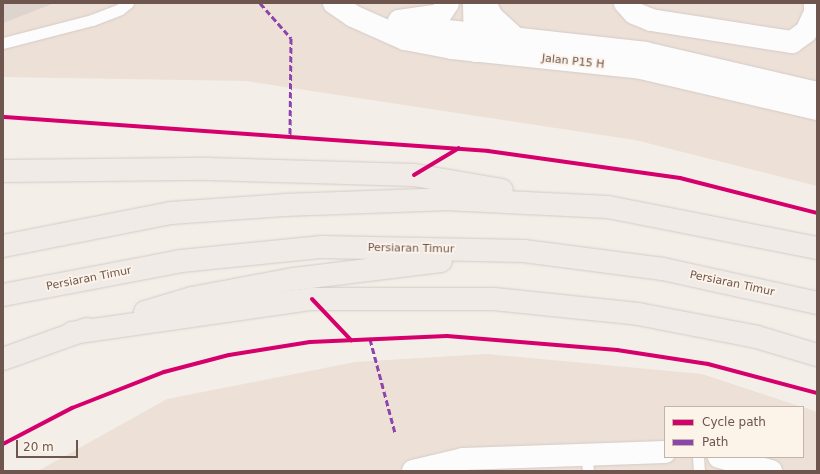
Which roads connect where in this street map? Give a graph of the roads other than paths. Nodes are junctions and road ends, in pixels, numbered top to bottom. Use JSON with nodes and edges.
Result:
{"nodes":[{"id":1,"x":128,"y":3,"type":"edge"},
{"id":2,"x":334,"y":3,"type":"edge"},
{"id":3,"x":355,"y":3,"type":"edge"},
{"id":4,"x":448,"y":3,"type":"edge"},
{"id":5,"x":460,"y":3,"type":"edge"},
{"id":6,"x":474,"y":3,"type":"edge"},
{"id":7,"x":485,"y":3,"type":"edge"},
{"id":8,"x":625,"y":3,"type":"edge"},
{"id":9,"x":815,"y":3,"type":"edge"},
{"id":10,"x":399,"y":21,"type":"junction"},
{"id":11,"x":514,"y":37,"type":"junction"},
{"id":12,"x":468,"y":41,"type":"junction"},
{"id":13,"x":3,"y":43,"type":"edge"},
{"id":14,"x":817,"y":92,"type":"edge"},
{"id":15,"x":817,"y":109,"type":"edge"},
{"id":16,"x":3,"y":171,"type":"edge"},
{"id":17,"x":608,"y":207,"type":"junction"},
{"id":18,"x":3,"y":246,"type":"edge"},
{"id":19,"x":817,"y":248,"type":"edge"},
{"id":20,"x":524,"y":251,"type":"junction"},
{"id":21,"x":3,"y":295,"type":"edge"},
{"id":22,"x":817,"y":303,"type":"edge"},
{"id":23,"x":72,"y":333,"type":"junction"},
{"id":24,"x":817,"y":355,"type":"edge"},
{"id":25,"x":3,"y":359,"type":"edge"},
{"id":26,"x":664,"y":452,"type":"edge"},
{"id":27,"x":698,"y":458,"type":"edge"},
{"id":28,"x":724,"y":458,"type":"edge"},
{"id":29,"x":587,"y":463,"type":"edge"},
{"id":30,"x":413,"y":471,"type":"edge"},
{"id":31,"x":699,"y":471,"type":"edge"},
{"id":32,"x":772,"y":471,"type":"edge"}],
"edges":[{"from":1,"to":13,"type":"lane"},
{"from":2,"to":12,"type":"street","name":"Jalan P15 H"},
{"from":3,"to":10,"type":"street","name":"Jalan P15 H"},
{"from":4,"to":10,"type":"street"},
{"from":5,"to":12,"type":"street"},
{"from":6,"to":12,"type":"street"},
{"from":7,"to":11,"type":"street"},
{"from":8,"to":9,"type":"street"},
{"from":10,"to":12,"type":"street","name":"Jalan P15 H"},
{"from":11,"to":12,"type":"street","name":"Jalan P15 H"},
{"from":11,"to":14,"type":"street","name":"Jalan P15 H"},
{"from":12,"to":15,"type":"street","name":"Jalan P15 H"},
{"from":16,"to":17,"type":"main road"},
{"from":17,"to":18,"type":"main road"},
{"from":17,"to":19,"type":"main road"},
{"from":20,"to":21,"type":"main road","name":"Persiaran Timur"},
{"from":20,"to":22,"type":"main road","name":"Persiaran Timur"},
{"from":20,"to":23,"type":"main road"},
{"from":23,"to":24,"type":"main road"},
{"from":23,"to":25,"type":"main road"},
{"from":26,"to":29,"type":"street"},
{"from":27,"to":31,"type":"lane"},
{"from":28,"to":32,"type":"street"},
{"from":29,"to":30,"type":"street"}]}
